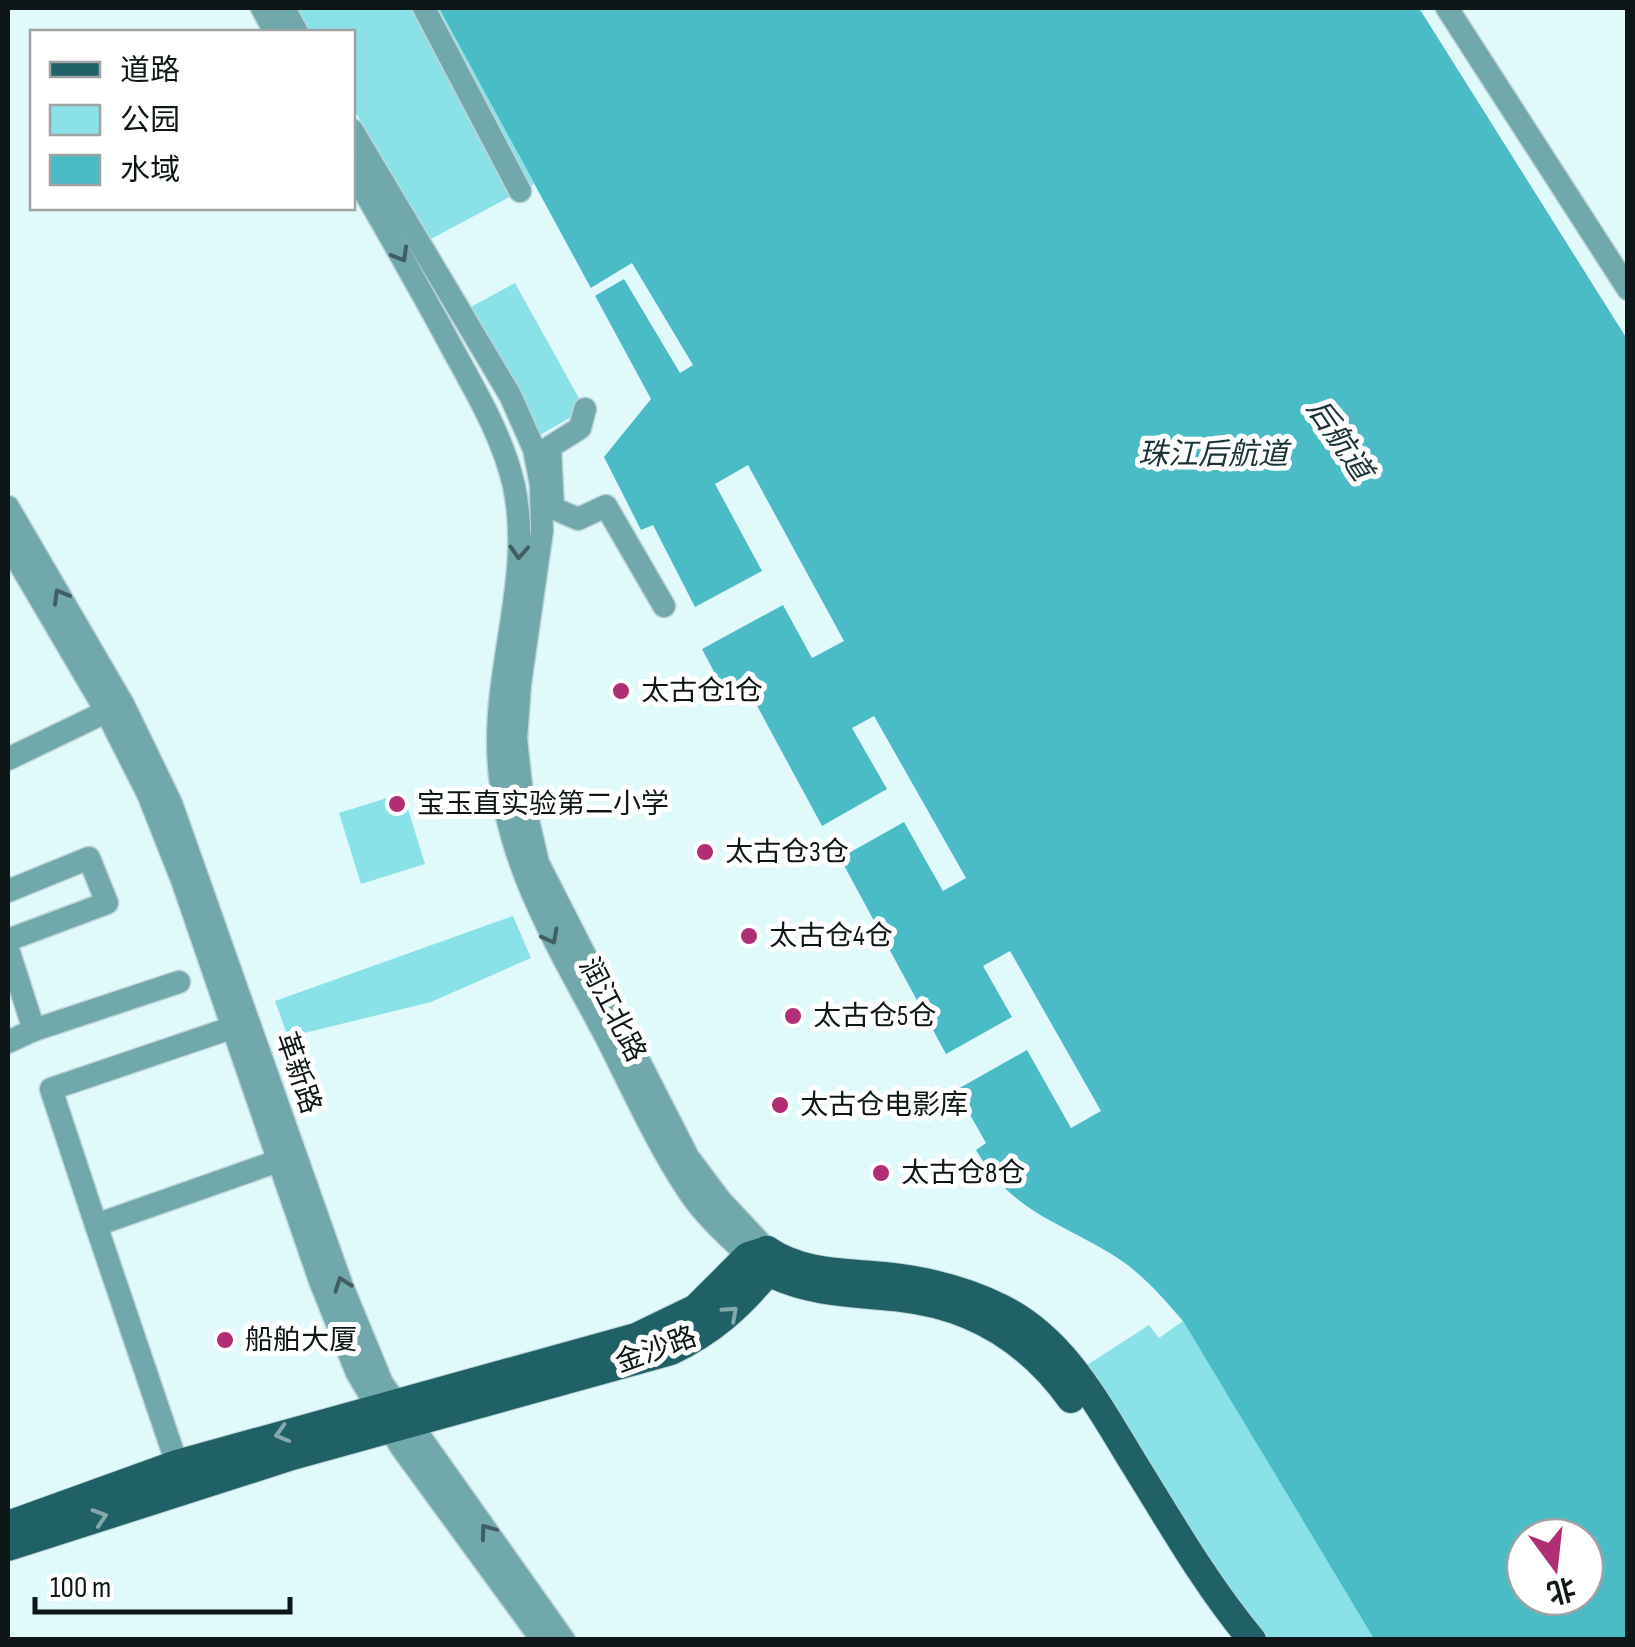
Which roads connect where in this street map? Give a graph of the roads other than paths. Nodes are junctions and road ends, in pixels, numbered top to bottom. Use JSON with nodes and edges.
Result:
{"nodes":[{"id":1,"x":262,"y":8,"type":"edge"},
{"id":2,"x":284,"y":8,"type":"edge"},
{"id":3,"x":424,"y":8,"type":"edge"},
{"id":4,"x":1447,"y":8,"type":"edge"},
{"id":5,"x":274,"y":30,"type":"edge"},
{"id":6,"x":296,"y":30,"type":"edge"},
{"id":7,"x":355,"y":135,"type":"edge"},
{"id":8,"x":355,"y":175,"type":"edge"},
{"id":9,"x":520,"y":191,"type":"dead end"},
{"id":10,"x":1628,"y":288,"type":"edge"},
{"id":11,"x":584,"y":410,"type":"dead end"},
{"id":12,"x":8,"y":507,"type":"edge"},
{"id":13,"x":8,"y":544,"type":"edge"},
{"id":14,"x":664,"y":606,"type":"dead end"},
{"id":15,"x":114,"y":708,"type":"junction"},
{"id":16,"x":8,"y":759,"type":"edge"},
{"id":17,"x":8,"y":890,"type":"edge"},
{"id":18,"x":8,"y":940,"type":"edge"},
{"id":19,"x":8,"y":949,"type":"edge"},
{"id":20,"x":179,"y":982,"type":"dead end"},
{"id":21,"x":231,"y":1028,"type":"junction"},
{"id":22,"x":34,"y":1030,"type":"junction"},
{"id":23,"x":8,"y":1042,"type":"edge"},
{"id":24,"x":278,"y":1161,"type":"junction"},
{"id":25,"x":96,"y":1224,"type":"junction"},
{"id":26,"x":761,"y":1259,"type":"junction"},
{"id":27,"x":392,"y":1417,"type":"junction"},
{"id":28,"x":177,"y":1464,"type":"junction"},
{"id":29,"x":8,"y":1525,"type":"edge"},
{"id":30,"x":8,"y":1547,"type":"edge"},
{"id":31,"x":542,"y":1640,"type":"edge"},
{"id":32,"x":564,"y":1640,"type":"edge"},
{"id":33,"x":1227,"y":1640,"type":"edge"},
{"id":34,"x":1252,"y":1640,"type":"edge"}],
"edges":[{"from":1,"to":5,"type":"street"},
{"from":2,"to":6,"type":"street"},
{"from":3,"to":9,"type":"street"},
{"from":4,"to":10,"type":"street"},
{"from":7,"to":26,"type":"street","name":"润江北路"},
{"from":8,"to":26,"type":"street","name":"润江北路","one_way":true},
{"from":11,"to":14,"type":"street"},
{"from":15,"to":12,"type":"street","name":"革新路","one_way":true},
{"from":13,"to":15,"type":"street","name":"革新路"},
{"from":15,"to":16,"type":"street"},
{"from":15,"to":21,"type":"street","name":"革新路"},
{"from":27,"to":15,"type":"street","name":"革新路","one_way":true},
{"from":17,"to":18,"type":"street"},
{"from":19,"to":22,"type":"street"},
{"from":20,"to":22,"type":"street"},
{"from":21,"to":24,"type":"street","name":"革新路"},
{"from":21,"to":25,"type":"street"},
{"from":22,"to":23,"type":"street"},
{"from":24,"to":25,"type":"street"},
{"from":24,"to":27,"type":"street","name":"革新路"},
{"from":25,"to":28,"type":"street"},
{"from":26,"to":27,"type":"main road","name":"金沙路"},
{"from":26,"to":33,"type":"main road","name":"润江北路"},
{"from":26,"to":34,"type":"main road","name":"润江北路"},
{"from":27,"to":28,"type":"main road","name":"金沙路","one_way":true},
{"from":30,"to":27,"type":"main road","name":"金沙路","one_way":true},
{"from":27,"to":31,"type":"street","name":"革新路"},
{"from":32,"to":27,"type":"street","name":"革新路","one_way":true},
{"from":28,"to":29,"type":"main road","name":"金沙路"}]}
